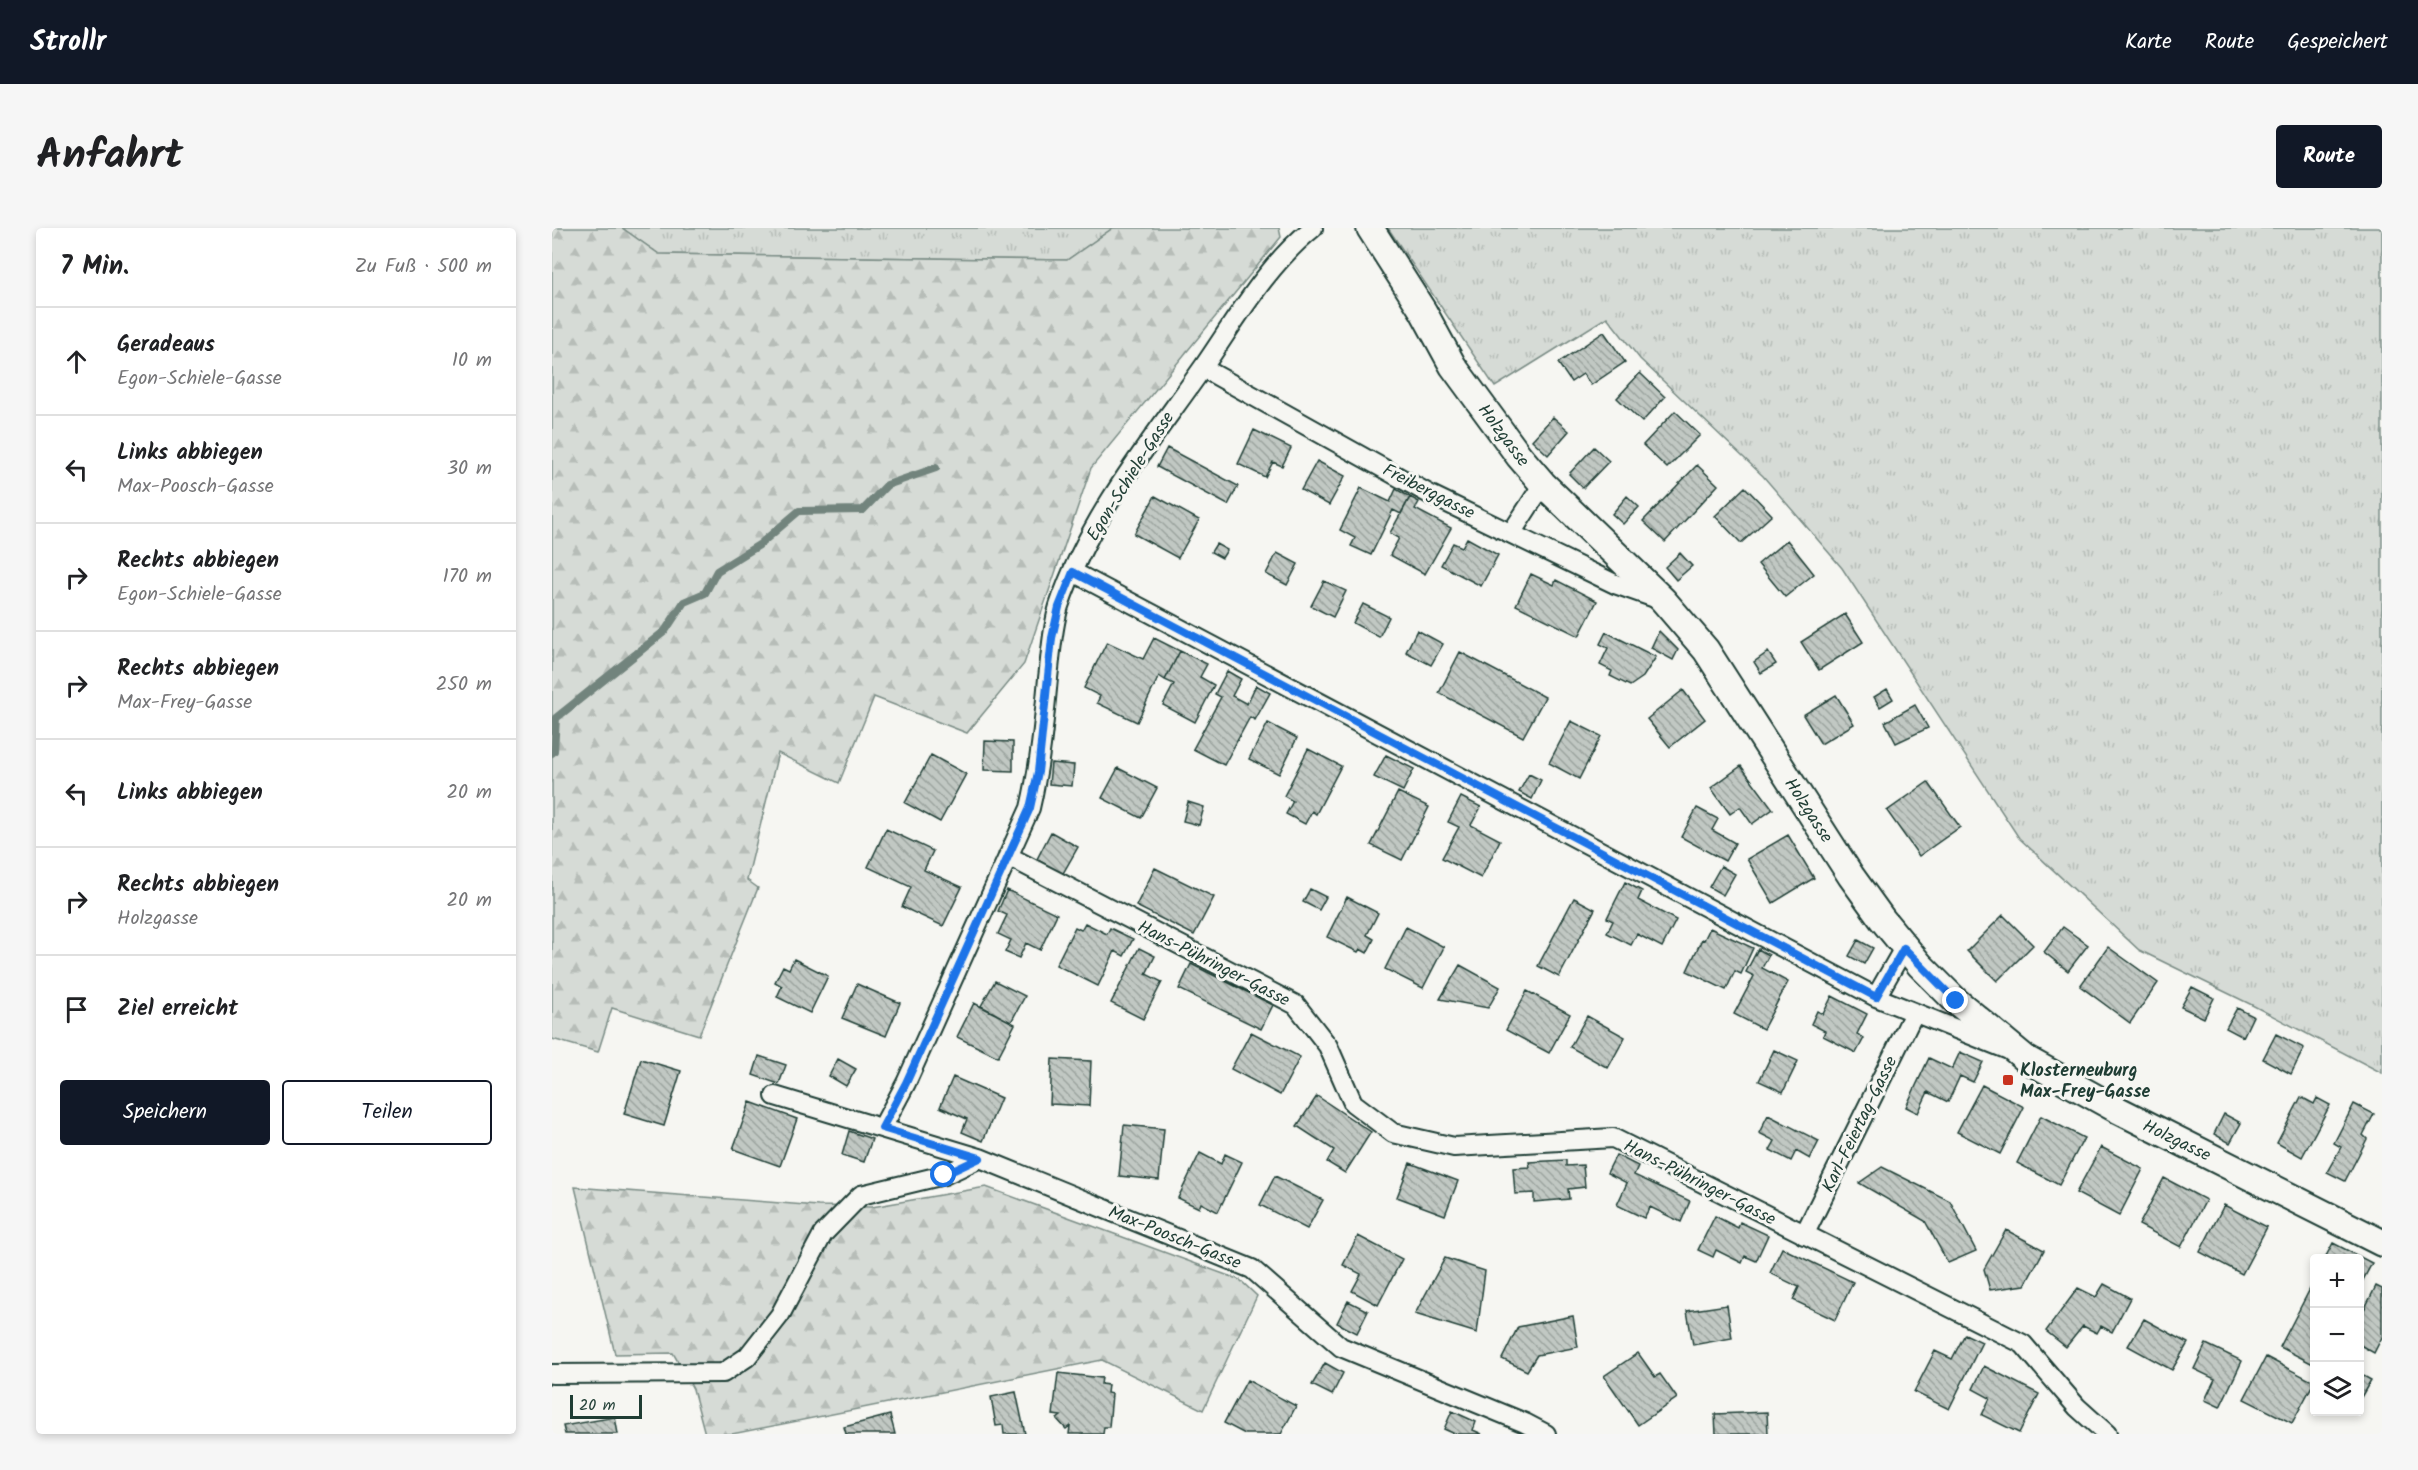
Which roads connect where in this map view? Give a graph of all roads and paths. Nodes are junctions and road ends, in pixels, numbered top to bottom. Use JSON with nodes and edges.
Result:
{"nodes":[{"id":1,"x":1313,"y":228,"type":"edge"},
{"id":2,"x":1370,"y":228,"type":"edge"},
{"id":3,"x":1203,"y":368,"type":"junction"},
{"id":4,"x":1543,"y":484,"type":"junction"},
{"id":5,"x":1512,"y":532,"type":"junction"},
{"id":6,"x":1073,"y":572,"type":"junction"},
{"id":7,"x":1663,"y":600,"type":"junction"},
{"id":8,"x":1008,"y":856,"type":"junction"},
{"id":9,"x":1904,"y":948,"type":"junction"},
{"id":10,"x":1876,"y":997,"type":"junction"},
{"id":11,"x":1914,"y":1013,"type":"junction"},
{"id":12,"x":2021,"y":1056,"type":"junction"},
{"id":13,"x":775,"y":1096,"type":"dead end"},
{"id":14,"x":882,"y":1128,"type":"junction"},
{"id":15,"x":980,"y":1158,"type":"junction"},
{"id":16,"x":1804,"y":1235,"type":"junction"},
{"id":17,"x":2382,"y":1243,"type":"edge"},
{"id":18,"x":552,"y":1374,"type":"edge"},
{"id":19,"x":1546,"y":1434,"type":"edge"},
{"id":20,"x":2107,"y":1434,"type":"edge"}],
"edges":[{"from":1,"to":3,"type":"street","name":"Egon-Schiele-Gasse"},
{"from":2,"to":4,"type":"street","name":"Holzgasse"},
{"from":3,"to":5,"type":"street","name":"Freiberggasse"},
{"from":3,"to":6,"type":"street","name":"Egon-Schiele-Gasse"},
{"from":4,"to":5,"type":"street"},
{"from":4,"to":7,"type":"street","name":"Holzgasse"},
{"from":5,"to":7,"type":"street","name":"Freiberggasse"},
{"from":6,"to":8,"type":"street","name":"Egon-Schiele-Gasse"},
{"from":6,"to":10,"type":"street"},
{"from":7,"to":9,"type":"street","name":"Holzgasse"},
{"from":8,"to":14,"type":"street","name":"Egon-Schiele-Gasse"},
{"from":8,"to":16,"type":"street","name":"Hans-Pühringer-Gasse"},
{"from":9,"to":10,"type":"street"},
{"from":9,"to":12,"type":"street","name":"Holzgasse"},
{"from":10,"to":11,"type":"street"},
{"from":11,"to":12,"type":"street"},
{"from":11,"to":16,"type":"street","name":"Karl-Feiertag-Gasse"},
{"from":12,"to":17,"type":"street","name":"Holzgasse"},
{"from":13,"to":14,"type":"street","name":"Max-Poosch-Gasse"},
{"from":14,"to":15,"type":"street","name":"Max-Poosch-Gasse"},
{"from":15,"to":18,"type":"street"},
{"from":15,"to":19,"type":"street","name":"Max-Poosch-Gasse"},
{"from":16,"to":20,"type":"street","name":"Hans-Pühringer-Gasse"}]}
